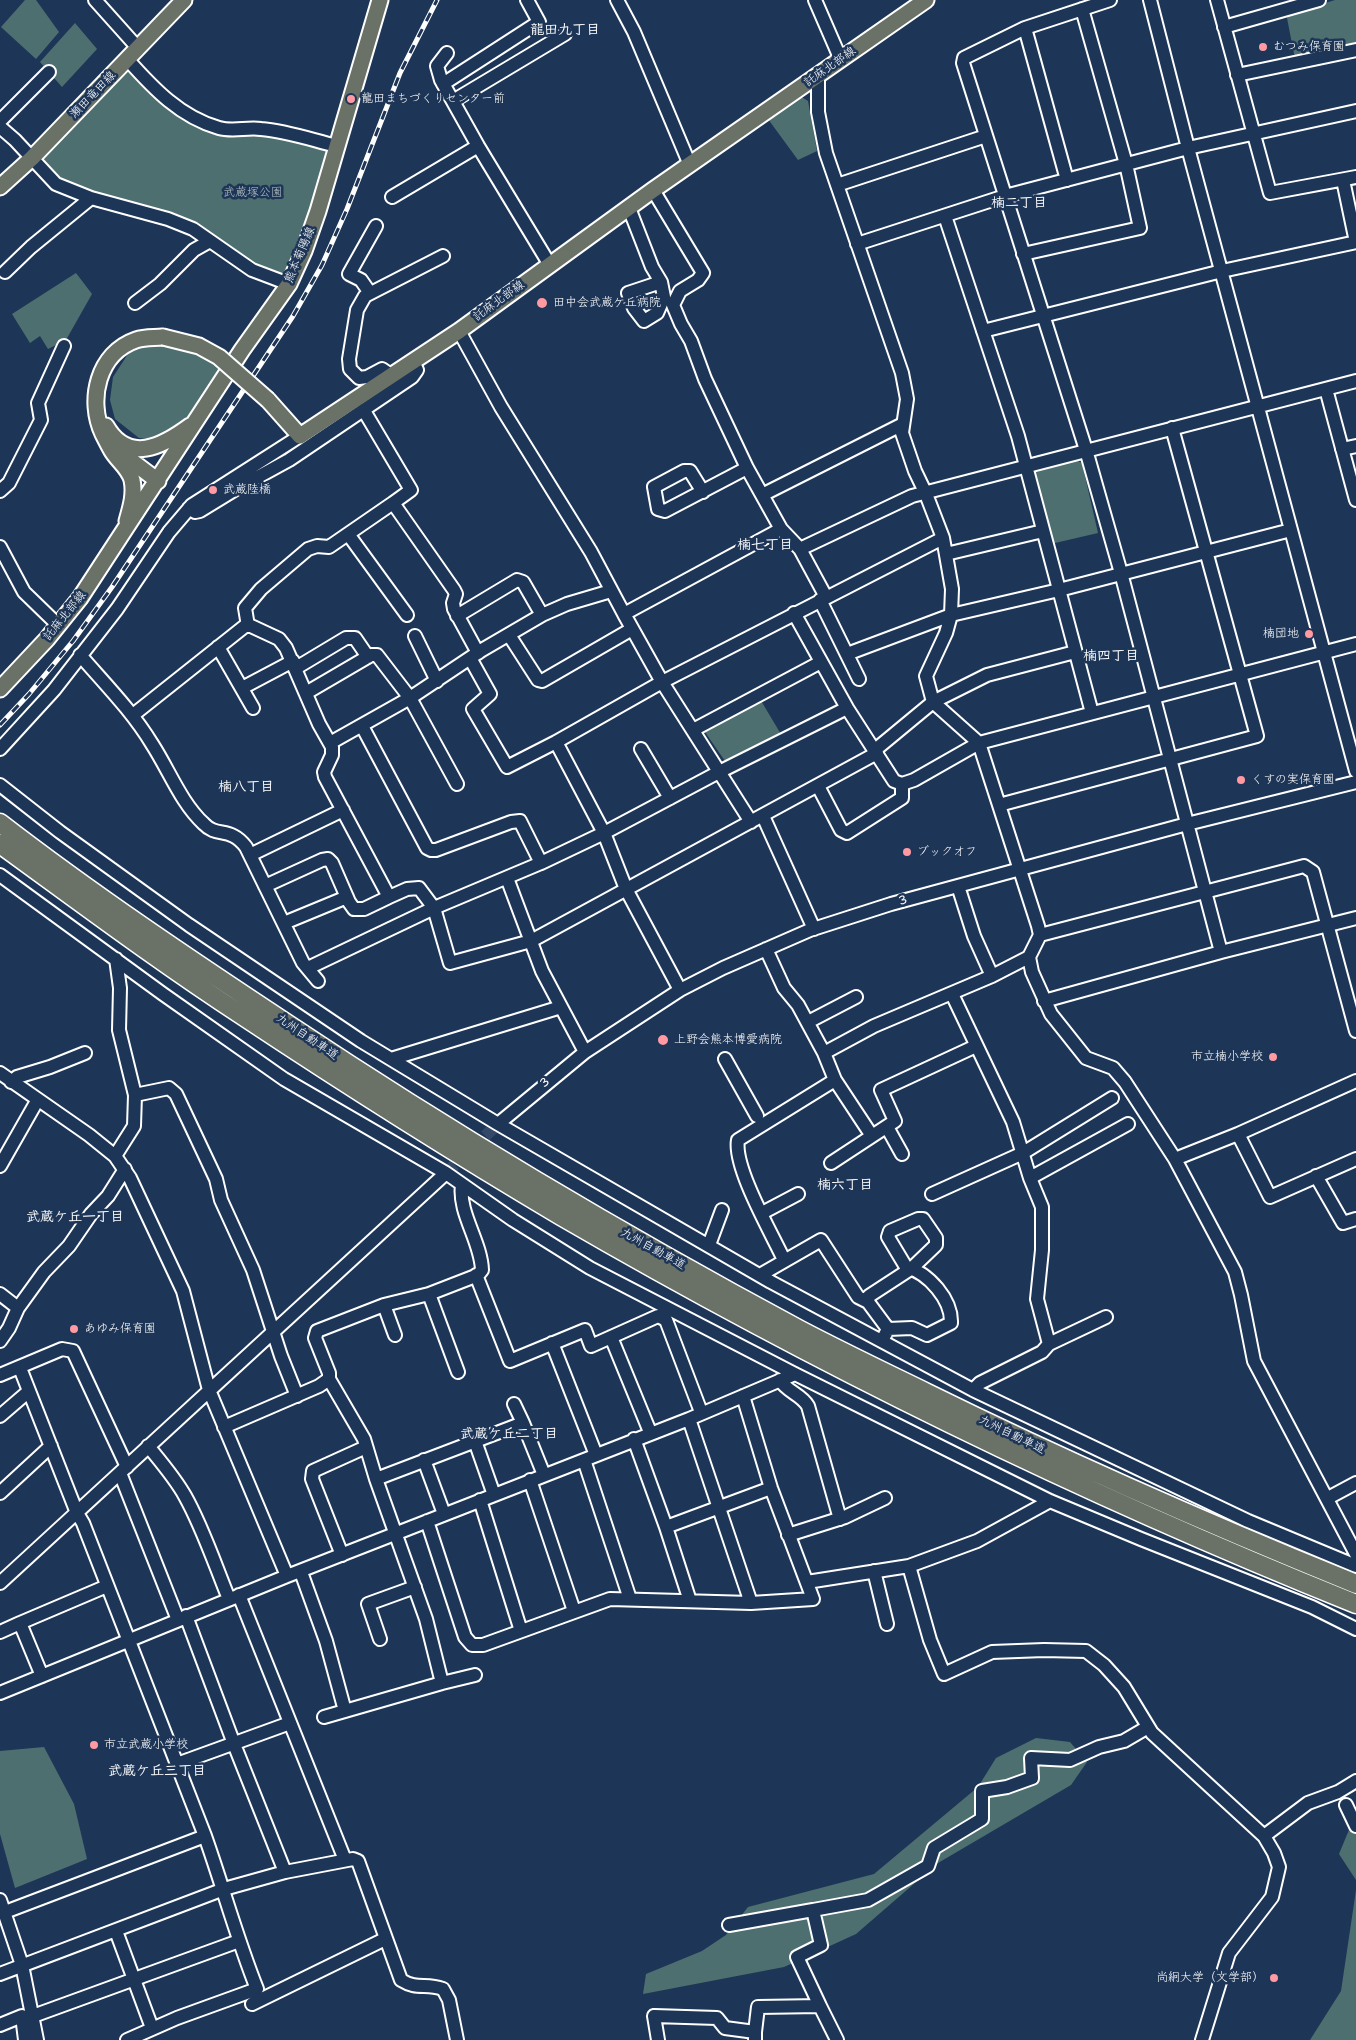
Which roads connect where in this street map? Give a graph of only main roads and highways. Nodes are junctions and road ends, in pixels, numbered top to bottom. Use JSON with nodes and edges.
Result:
{"nodes":[{"id":1,"x":184,"y":0,"type":"edge"},
{"id":2,"x":380,"y":0,"type":"edge"},
{"id":3,"x":926,"y":0,"type":"edge"},
{"id":4,"x":0,"y":188,"type":"edge"},
{"id":5,"x":96,"y":404,"type":"junction"},
{"id":6,"x":198,"y":420,"type":"junction"},
{"id":7,"x":102,"y":432,"type":"junction"},
{"id":8,"x":158,"y":480,"type":"junction"},
{"id":9,"x":121,"y":536,"type":"junction"},
{"id":10,"x":0,"y":689,"type":"edge"},
{"id":11,"x":0,"y":823,"type":"edge"},
{"id":12,"x":0,"y":844,"type":"edge"},
{"id":13,"x":1356,"y":1584,"type":"edge"},
{"id":14,"x":1356,"y":1604,"type":"edge"}],
"edges":[{"from":1,"to":4,"type":"main road","name":"瀬田竜田線"},
{"from":2,"to":6,"type":"main road","name":"熊本菊陽線"},
{"from":3,"to":5,"type":"main road","name":"託麻北部線","bridge":true},
{"from":5,"to":6,"type":"main road"},
{"from":5,"to":7,"type":"main road","name":"託麻北部線"},
{"from":6,"to":8,"type":"main road","name":"熊本菊陽線"},
{"from":7,"to":8,"type":"main road","name":"託麻北部線"},
{"from":7,"to":9,"type":"main road","name":"託麻北部線"},
{"from":8,"to":9,"type":"main road","name":"託麻北部線"},
{"from":9,"to":10,"type":"main road","name":"託麻北部線"},
{"from":11,"to":13,"type":"highway","name":"九州自動車道"},
{"from":12,"to":14,"type":"highway","name":"九州自動車道"}]}
